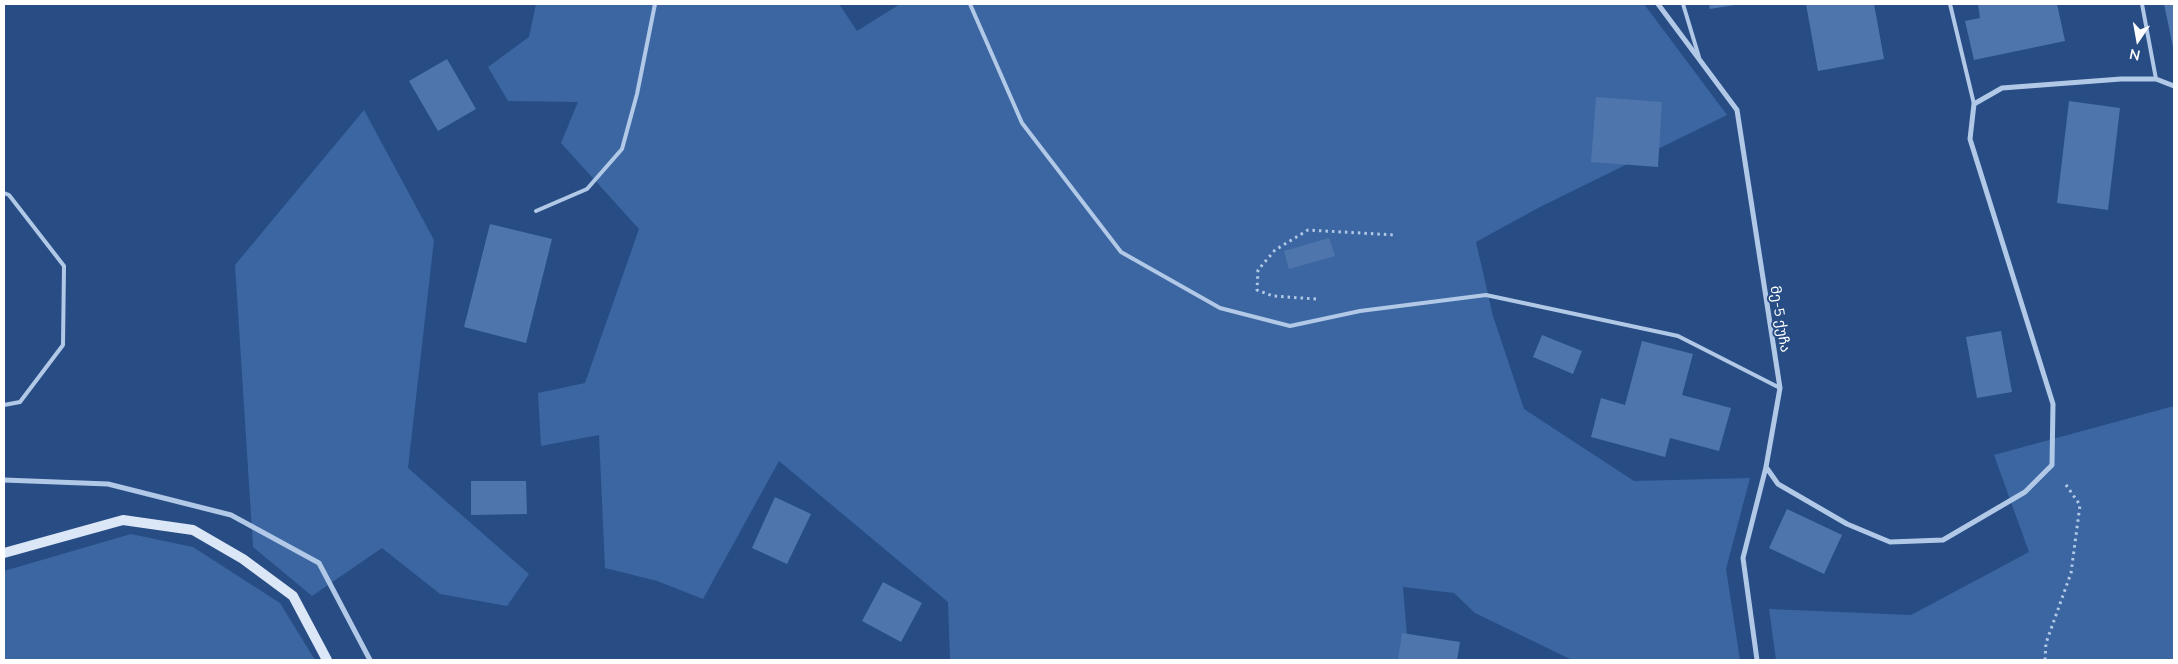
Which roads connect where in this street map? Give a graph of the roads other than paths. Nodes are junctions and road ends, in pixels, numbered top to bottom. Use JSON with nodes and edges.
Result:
{"nodes":[{"id":1,"x":655,"y":4,"type":"edge"},
{"id":2,"x":970,"y":4,"type":"edge"},
{"id":3,"x":1658,"y":4,"type":"edge"},
{"id":4,"x":1683,"y":4,"type":"edge"},
{"id":5,"x":1950,"y":4,"type":"edge"},
{"id":6,"x":2142,"y":4,"type":"edge"},
{"id":7,"x":1699,"y":59,"type":"junction"},
{"id":8,"x":2156,"y":79,"type":"junction"},
{"id":9,"x":2174,"y":86,"type":"edge"},
{"id":10,"x":1974,"y":104,"type":"junction"},
{"id":11,"x":4,"y":193,"type":"edge"},
{"id":12,"x":536,"y":211,"type":"dead end"},
{"id":13,"x":1780,"y":388,"type":"junction"},
{"id":14,"x":4,"y":405,"type":"edge"},
{"id":15,"x":1766,"y":466,"type":"junction"},
{"id":16,"x":4,"y":480,"type":"edge"},
{"id":17,"x":4,"y":552,"type":"edge"},
{"id":18,"x":327,"y":660,"type":"edge"},
{"id":19,"x":370,"y":660,"type":"edge"},
{"id":20,"x":1757,"y":660,"type":"edge"}],
"edges":[{"from":1,"to":12,"type":"lane"},
{"from":2,"to":13,"type":"lane"},
{"from":3,"to":7,"type":"street","name":"მე-5 ქუჩა"},
{"from":4,"to":7,"type":"lane"},
{"from":5,"to":10,"type":"lane"},
{"from":6,"to":8,"type":"lane"},
{"from":7,"to":13,"type":"street","name":"მე-5 ქუჩა"},
{"from":8,"to":9,"type":"street"},
{"from":8,"to":10,"type":"street"},
{"from":10,"to":15,"type":"street"},
{"from":11,"to":14,"type":"lane"},
{"from":13,"to":15,"type":"street","name":"მე-5 ქუჩა"},
{"from":15,"to":20,"type":"street","name":"მე-5 ქუჩა"},
{"from":16,"to":19,"type":"street"},
{"from":17,"to":18,"type":"street"}]}
